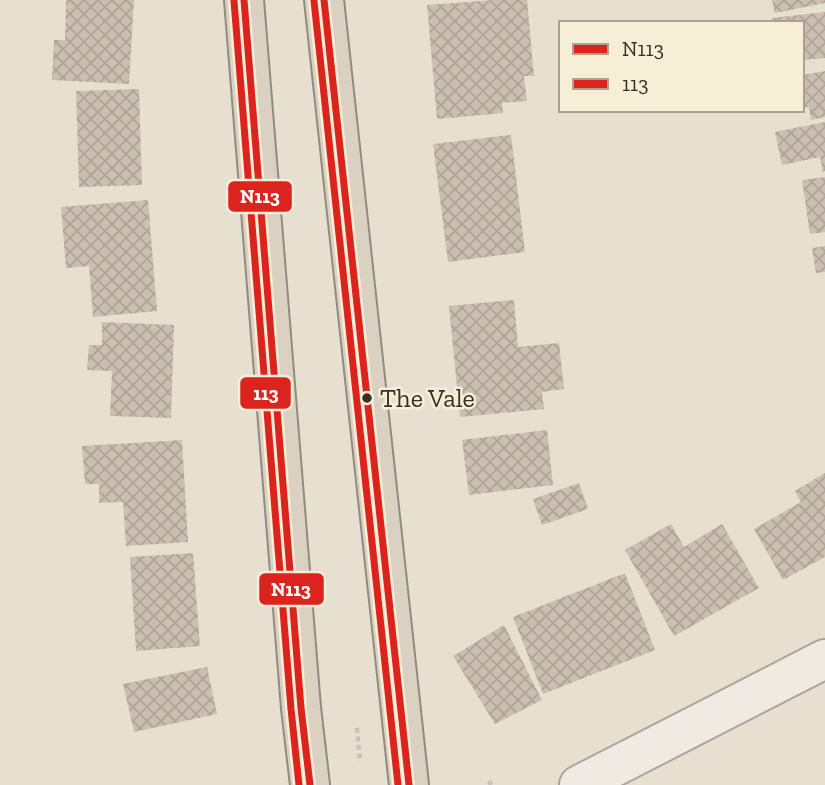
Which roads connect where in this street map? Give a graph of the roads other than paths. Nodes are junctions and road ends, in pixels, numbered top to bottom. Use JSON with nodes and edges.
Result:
{"nodes":[{"id":1,"x":244,"y":0,"type":"edge"},
{"id":2,"x":324,"y":0,"type":"edge"},
{"id":3,"x":825,"y":659,"type":"edge"},
{"id":4,"x":310,"y":785,"type":"edge"},
{"id":5,"x":409,"y":785,"type":"edge"},
{"id":6,"x":579,"y":785,"type":"edge"}],
"edges":[{"from":1,"to":4,"type":"highway"},
{"from":2,"to":5,"type":"highway"},
{"from":3,"to":6,"type":"street"}]}
